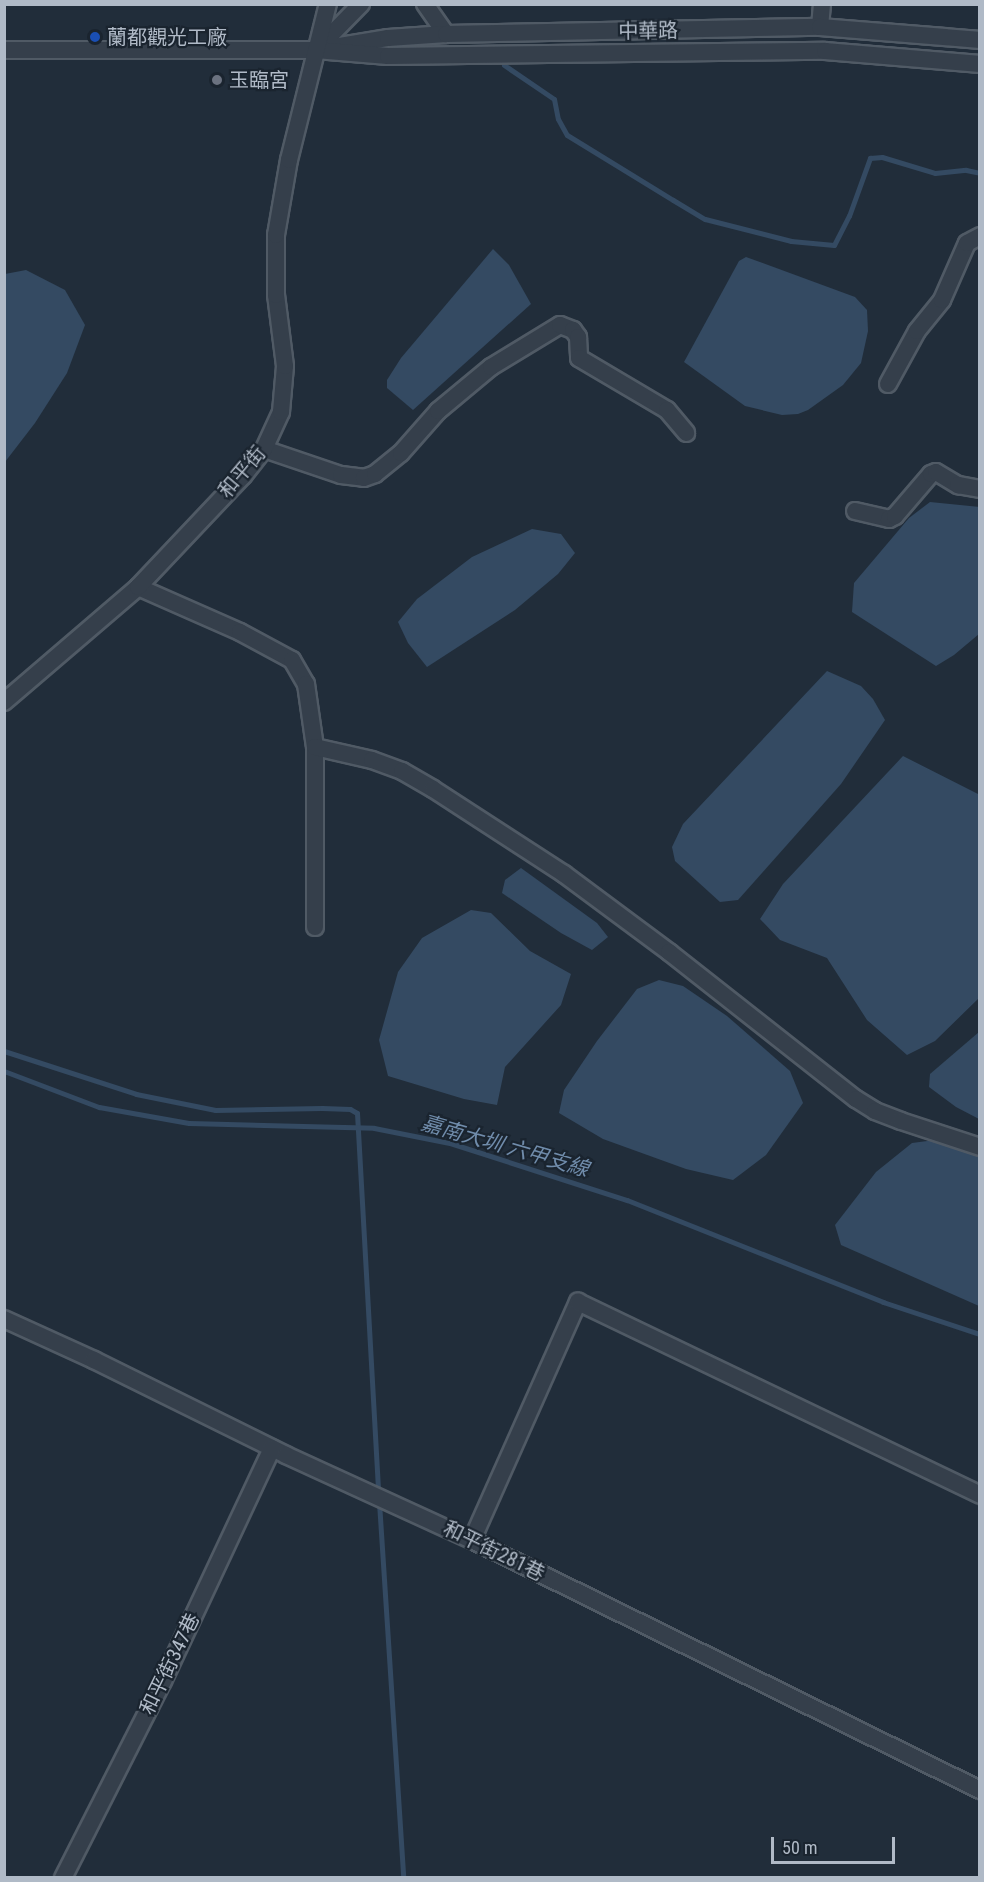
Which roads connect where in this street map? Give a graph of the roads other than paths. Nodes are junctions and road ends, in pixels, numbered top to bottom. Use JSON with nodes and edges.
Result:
{"nodes":[{"id":1,"x":328,"y":4,"type":"edge"},
{"id":2,"x":361,"y":4,"type":"edge"},
{"id":3,"x":425,"y":4,"type":"edge"},
{"id":4,"x":822,"y":4,"type":"edge"},
{"id":5,"x":820,"y":27,"type":"junction"},
{"id":6,"x":446,"y":34,"type":"junction"},
{"id":7,"x":980,"y":40,"type":"edge"},
{"id":8,"x":5,"y":48,"type":"edge"},
{"id":9,"x":316,"y":50,"type":"junction"},
{"id":10,"x":980,"y":64,"type":"edge"},
{"id":11,"x":980,"y":236,"type":"edge"},
{"id":12,"x":888,"y":384,"type":"dead end"},
{"id":13,"x":686,"y":433,"type":"dead end"},
{"id":14,"x":264,"y":449,"type":"junction"},
{"id":15,"x":980,"y":489,"type":"edge"},
{"id":16,"x":855,"y":512,"type":"dead end"},
{"id":17,"x":138,"y":587,"type":"junction"},
{"id":18,"x":4,"y":702,"type":"edge"},
{"id":19,"x":315,"y":747,"type":"junction"},
{"id":20,"x":315,"y":927,"type":"dead end"},
{"id":21,"x":980,"y":1147,"type":"edge"},
{"id":22,"x":4,"y":1319,"type":"edge"},
{"id":23,"x":272,"y":1448,"type":"junction"},
{"id":24,"x":980,"y":1495,"type":"edge"},
{"id":25,"x":472,"y":1540,"type":"junction"},
{"id":26,"x":980,"y":1790,"type":"edge"},
{"id":27,"x":63,"y":1878,"type":"edge"}],
"edges":[{"from":1,"to":9,"type":"street","name":"和平街"},
{"from":2,"to":9,"type":"street"},
{"from":3,"to":6,"type":"street"},
{"from":4,"to":5,"type":"street"},
{"from":5,"to":6,"type":"street","name":"中華路"},
{"from":5,"to":7,"type":"street","name":"中華路"},
{"from":6,"to":9,"type":"street","name":"中華路"},
{"from":8,"to":9,"type":"street","name":"中華路"},
{"from":9,"to":10,"type":"street","name":"中華路"},
{"from":9,"to":14,"type":"street","name":"和平街"},
{"from":11,"to":12,"type":"street"},
{"from":13,"to":14,"type":"street"},
{"from":14,"to":17,"type":"street","name":"和平街"},
{"from":15,"to":16,"type":"street"},
{"from":17,"to":18,"type":"street","name":"和平街"},
{"from":17,"to":19,"type":"street"},
{"from":19,"to":20,"type":"street"},
{"from":19,"to":21,"type":"street"},
{"from":22,"to":23,"type":"street","name":"和平街281巷"},
{"from":23,"to":25,"type":"street","name":"和平街281巷"},
{"from":23,"to":27,"type":"street","name":"和平街347巷"},
{"from":24,"to":25,"type":"street"},
{"from":25,"to":26,"type":"street","name":"和平街281巷"}]}
